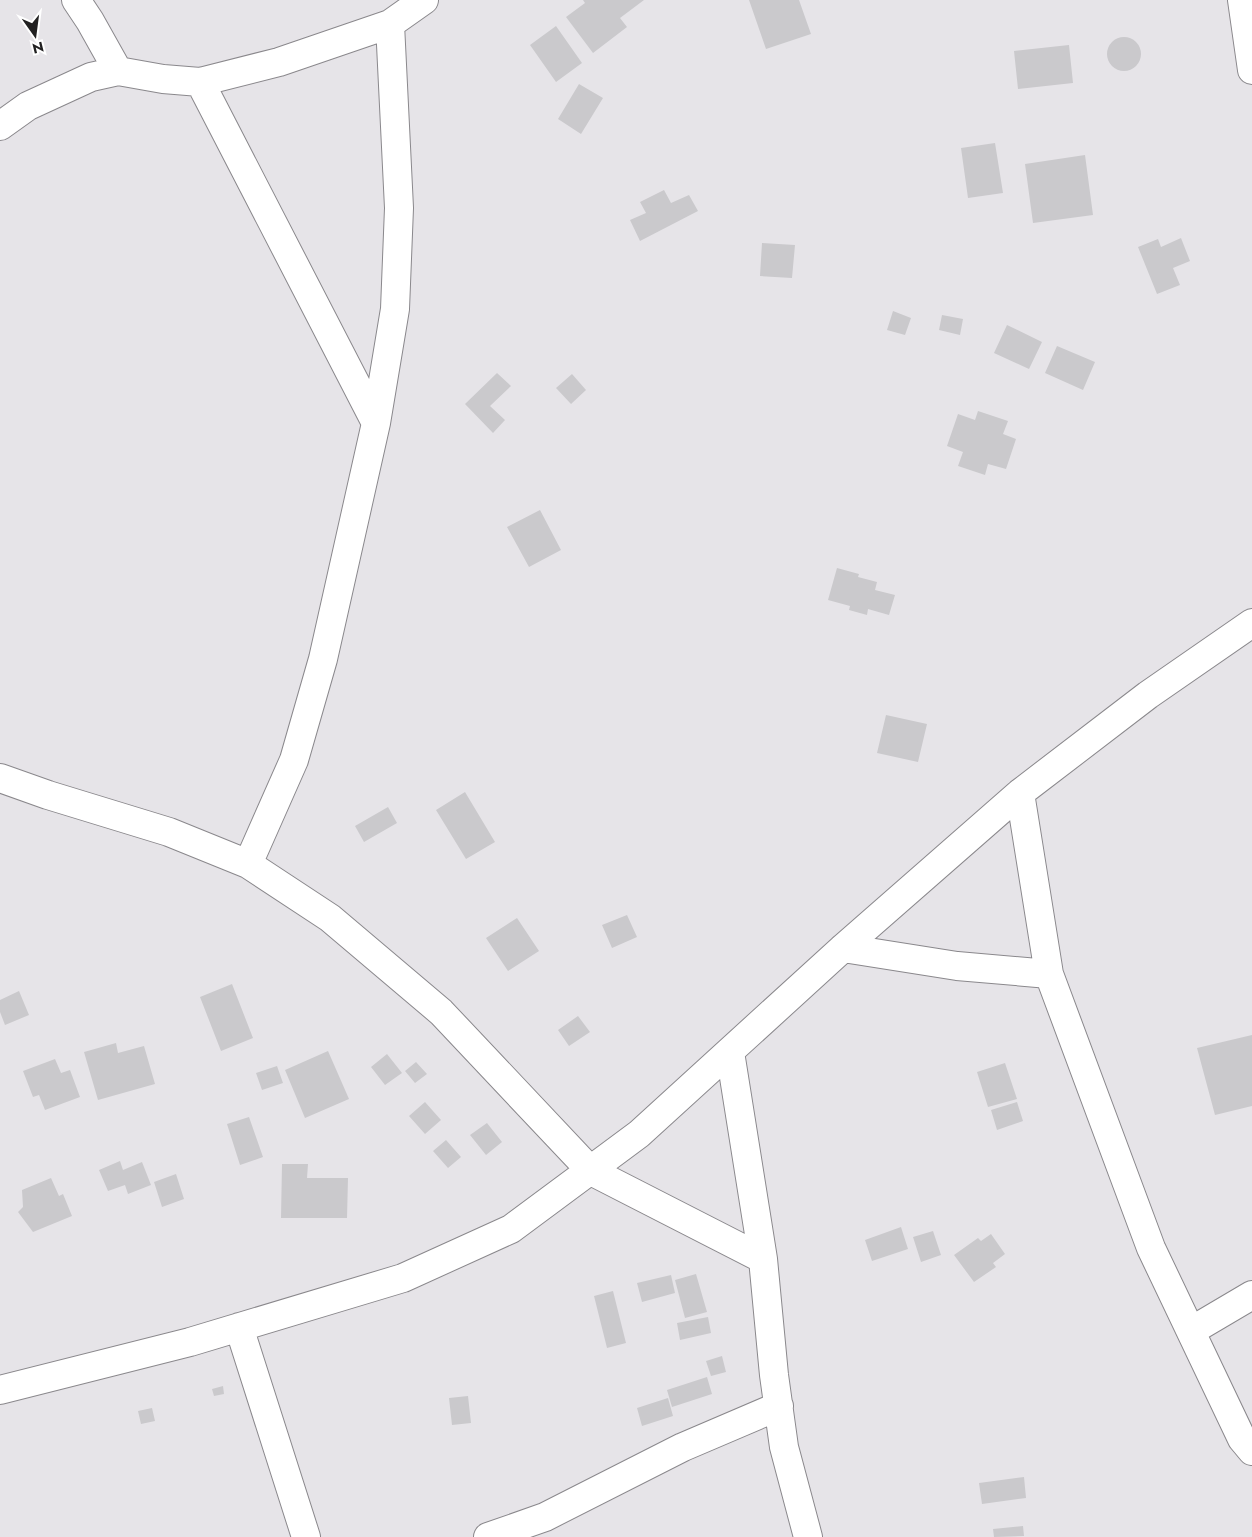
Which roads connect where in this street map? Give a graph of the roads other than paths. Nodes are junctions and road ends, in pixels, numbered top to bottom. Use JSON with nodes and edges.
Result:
{"nodes":[{"id":1,"x":76,"y":0,"type":"edge"},
{"id":2,"x":424,"y":0,"type":"edge"},
{"id":3,"x":1242,"y":0,"type":"edge"},
{"id":4,"x":390,"y":24,"type":"junction"},
{"id":5,"x":1252,"y":70,"type":"edge"},
{"id":6,"x":118,"y":71,"type":"junction"},
{"id":7,"x":200,"y":82,"type":"junction"},
{"id":8,"x":0,"y":126,"type":"edge"},
{"id":9,"x":376,"y":423,"type":"junction"},
{"id":10,"x":1252,"y":623,"type":"edge"},
{"id":11,"x":0,"y":778,"type":"edge"},
{"id":12,"x":1020,"y":793,"type":"junction"},
{"id":13,"x":248,"y":864,"type":"junction"},
{"id":14,"x":843,"y":948,"type":"junction"},
{"id":15,"x":1049,"y":974,"type":"junction"},
{"id":16,"x":730,"y":1052,"type":"junction"},
{"id":17,"x":591,"y":1171,"type":"junction"},
{"id":18,"x":763,"y":1259,"type":"junction"},
{"id":19,"x":1252,"y":1295,"type":"edge"},
{"id":20,"x":239,"y":1327,"type":"junction"},
{"id":21,"x":1191,"y":1331,"type":"junction"},
{"id":22,"x":0,"y":1390,"type":"edge"},
{"id":23,"x":779,"y":1406,"type":"junction"},
{"id":24,"x":1252,"y":1451,"type":"edge"},
{"id":25,"x":306,"y":1537,"type":"edge"},
{"id":26,"x":488,"y":1537,"type":"edge"},
{"id":27,"x":808,"y":1537,"type":"edge"}],
"edges":[{"from":1,"to":6,"type":"street"},
{"from":2,"to":4,"type":"street"},
{"from":3,"to":5,"type":"street"},
{"from":4,"to":7,"type":"street"},
{"from":4,"to":9,"type":"street"},
{"from":6,"to":7,"type":"street"},
{"from":6,"to":8,"type":"street"},
{"from":7,"to":9,"type":"street"},
{"from":9,"to":13,"type":"street"},
{"from":10,"to":12,"type":"street"},
{"from":11,"to":13,"type":"street"},
{"from":12,"to":14,"type":"street"},
{"from":12,"to":15,"type":"street"},
{"from":13,"to":17,"type":"street"},
{"from":14,"to":15,"type":"street"},
{"from":14,"to":16,"type":"street"},
{"from":15,"to":21,"type":"street"},
{"from":16,"to":17,"type":"street"},
{"from":16,"to":18,"type":"street"},
{"from":17,"to":18,"type":"street"},
{"from":17,"to":20,"type":"street"},
{"from":18,"to":23,"type":"street"},
{"from":19,"to":21,"type":"street"},
{"from":20,"to":22,"type":"street"},
{"from":20,"to":25,"type":"street"},
{"from":21,"to":24,"type":"street"},
{"from":23,"to":26,"type":"street"},
{"from":23,"to":27,"type":"street"}]}
